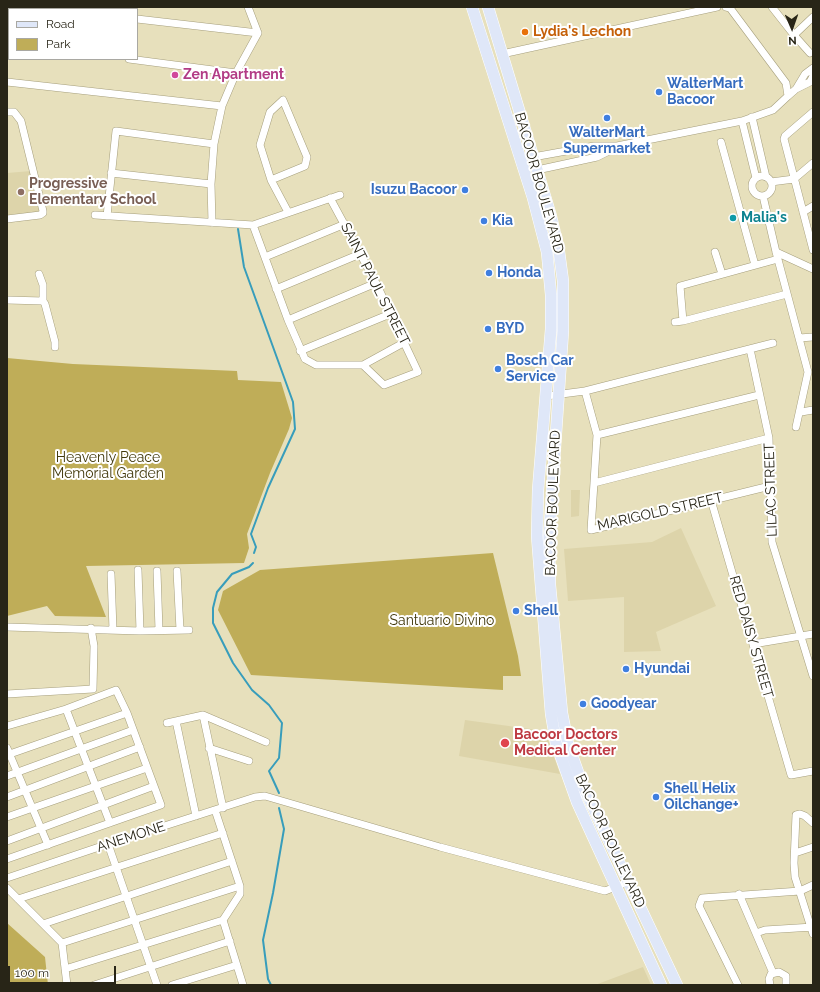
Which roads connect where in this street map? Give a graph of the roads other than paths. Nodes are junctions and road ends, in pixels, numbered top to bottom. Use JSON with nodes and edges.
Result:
{"nodes":[{"id":1,"x":248,"y":7,"type":"edge"},
{"id":2,"x":472,"y":7,"type":"edge"},
{"id":3,"x":488,"y":7,"type":"edge"},
{"id":4,"x":717,"y":7,"type":"edge"},
{"id":5,"x":726,"y":7,"type":"edge"},
{"id":6,"x":772,"y":7,"type":"edge"},
{"id":7,"x":813,"y":17,"type":"edge"},
{"id":8,"x":138,"y":19,"type":"edge"},
{"id":9,"x":258,"y":33,"type":"junction"},
{"id":10,"x":794,"y":35,"type":"junction"},
{"id":11,"x":810,"y":53,"type":"dead end"},
{"id":12,"x":502,"y":54,"type":"junction"},
{"id":13,"x":137,"y":60,"type":"edge"},
{"id":14,"x":813,"y":68,"type":"edge"},
{"id":15,"x":236,"y":73,"type":"junction"},
{"id":16,"x":813,"y":76,"type":"edge"},
{"id":17,"x":7,"y":82,"type":"edge"},
{"id":18,"x":796,"y":89,"type":"junction"},
{"id":19,"x":788,"y":96,"type":"junction"},
{"id":20,"x":222,"y":106,"type":"junction"},
{"id":21,"x":7,"y":112,"type":"edge"},
{"id":22,"x":813,"y":112,"type":"edge"},
{"id":23,"x":752,"y":117,"type":"junction"},
{"id":24,"x":742,"y":121,"type":"junction"},
{"id":25,"x":721,"y":142,"type":"dead end"},
{"id":26,"x":214,"y":144,"type":"junction"},
{"id":27,"x":617,"y":146,"type":"junction"},
{"id":28,"x":581,"y":149,"type":"junction"},
{"id":29,"x":534,"y":157,"type":"junction"},
{"id":30,"x":584,"y":160,"type":"junction"},
{"id":31,"x":813,"y":162,"type":"edge"},
{"id":32,"x":537,"y":170,"type":"junction"},
{"id":33,"x":111,"y":173,"type":"junction"},
{"id":34,"x":756,"y":178,"type":"junction"},
{"id":35,"x":794,"y":179,"type":"junction"},
{"id":36,"x":271,"y":180,"type":"junction"},
{"id":37,"x":769,"y":180,"type":"junction"},
{"id":38,"x":212,"y":184,"type":"junction"},
{"id":39,"x":340,"y":195,"type":"dead end"},
{"id":40,"x":763,"y":196,"type":"junction"},
{"id":41,"x":330,"y":198,"type":"junction"},
{"id":42,"x":813,"y":206,"type":"edge"},
{"id":43,"x":288,"y":212,"type":"junction"},
{"id":44,"x":803,"y":212,"type":"junction"},
{"id":45,"x":95,"y":215,"type":"dead end"},
{"id":46,"x":107,"y":216,"type":"junction"},
{"id":47,"x":7,"y":219,"type":"edge"},
{"id":48,"x":212,"y":223,"type":"junction"},
{"id":49,"x":345,"y":224,"type":"junction"},
{"id":50,"x":253,"y":225,"type":"junction"},
{"id":51,"x":813,"y":250,"type":"edge"},
{"id":52,"x":715,"y":252,"type":"dead end"},
{"id":53,"x":360,"y":254,"type":"junction"},
{"id":54,"x":777,"y":256,"type":"junction"},
{"id":55,"x":265,"y":257,"type":"junction"},
{"id":56,"x":755,"y":265,"type":"junction"},
{"id":57,"x":813,"y":269,"type":"edge"},
{"id":58,"x":39,"y":274,"type":"dead end"},
{"id":59,"x":722,"y":274,"type":"junction"},
{"id":60,"x":376,"y":283,"type":"junction"},
{"id":61,"x":276,"y":289,"type":"junction"},
{"id":62,"x":787,"y":294,"type":"junction"},
{"id":63,"x":7,"y":300,"type":"edge"},
{"id":64,"x":43,"y":301,"type":"junction"},
{"id":65,"x":390,"y":314,"type":"junction"},
{"id":66,"x":288,"y":320,"type":"junction"},
{"id":67,"x":683,"y":321,"type":"junction"},
{"id":68,"x":675,"y":322,"type":"dead end"},
{"id":69,"x":813,"y":337,"type":"edge"},
{"id":70,"x":799,"y":338,"type":"junction"},
{"id":71,"x":405,"y":342,"type":"junction"},
{"id":72,"x":773,"y":343,"type":"dead end"},
{"id":73,"x":55,"y":347,"type":"dead end"},
{"id":74,"x":750,"y":349,"type":"junction"},
{"id":75,"x":300,"y":350,"type":"junction"},
{"id":76,"x":363,"y":365,"type":"junction"},
{"id":77,"x":810,"y":376,"type":"edge"},
{"id":78,"x":585,"y":391,"type":"junction"},
{"id":79,"x":558,"y":395,"type":"junction"},
{"id":80,"x":759,"y":395,"type":"junction"},
{"id":81,"x":546,"y":396,"type":"junction"},
{"id":82,"x":813,"y":410,"type":"edge"},
{"id":83,"x":801,"y":412,"type":"junction"},
{"id":84,"x":796,"y":427,"type":"dead end"},
{"id":85,"x":597,"y":435,"type":"junction"},
{"id":86,"x":769,"y":438,"type":"junction"},
{"id":87,"x":594,"y":483,"type":"junction"},
{"id":88,"x":770,"y":486,"type":"junction"},
{"id":89,"x":711,"y":500,"type":"junction"},
{"id":90,"x":138,"y":570,"type":"dead end"},
{"id":91,"x":157,"y":571,"type":"dead end"},
{"id":92,"x":177,"y":571,"type":"dead end"},
{"id":93,"x":111,"y":574,"type":"dead end"},
{"id":94,"x":7,"y":627,"type":"edge"},
{"id":95,"x":91,"y":628,"type":"junction"},
{"id":96,"x":113,"y":630,"type":"junction"},
{"id":97,"x":159,"y":630,"type":"junction"},
{"id":98,"x":180,"y":630,"type":"junction"},
{"id":99,"x":189,"y":630,"type":"dead end"},
{"id":100,"x":140,"y":631,"type":"junction"},
{"id":101,"x":813,"y":634,"type":"edge"},
{"id":102,"x":801,"y":636,"type":"junction"},
{"id":103,"x":753,"y":644,"type":"junction"},
{"id":104,"x":813,"y":676,"type":"edge"},
{"id":105,"x":7,"y":694,"type":"edge"},
{"id":106,"x":66,"y":709,"type":"junction"},
{"id":107,"x":127,"y":713,"type":"junction"},
{"id":108,"x":203,"y":715,"type":"junction"},
{"id":109,"x":176,"y":721,"type":"junction"},
{"id":110,"x":167,"y":723,"type":"dead end"},
{"id":111,"x":7,"y":726,"type":"edge"},
{"id":112,"x":133,"y":730,"type":"junction"},
{"id":113,"x":75,"y":731,"type":"junction"},
{"id":114,"x":266,"y":742,"type":"dead end"},
{"id":115,"x":140,"y":747,"type":"junction"},
{"id":116,"x":209,"y":748,"type":"junction"},
{"id":117,"x":81,"y":749,"type":"junction"},
{"id":118,"x":8,"y":753,"type":"edge"},
{"id":119,"x":249,"y":761,"type":"dead end"},
{"id":120,"x":88,"y":767,"type":"junction"},
{"id":121,"x":147,"y":768,"type":"junction"},
{"id":122,"x":813,"y":771,"type":"edge"},
{"id":123,"x":17,"y":772,"type":"junction"},
{"id":124,"x":7,"y":776,"type":"edge"},
{"id":125,"x":96,"y":786,"type":"junction"},
{"id":126,"x":154,"y":786,"type":"junction"},
{"id":127,"x":25,"y":790,"type":"junction"},
{"id":128,"x":7,"y":797,"type":"edge"},
{"id":129,"x":103,"y":805,"type":"junction"},
{"id":130,"x":32,"y":808,"type":"junction"},
{"id":131,"x":223,"y":808,"type":"junction"},
{"id":132,"x":215,"y":810,"type":"junction"},
{"id":133,"x":196,"y":816,"type":"junction"},
{"id":134,"x":7,"y":817,"type":"edge"},
{"id":135,"x":110,"y":823,"type":"junction"},
{"id":136,"x":813,"y":824,"type":"edge"},
{"id":137,"x":40,"y":828,"type":"junction"},
{"id":138,"x":223,"y":833,"type":"junction"},
{"id":139,"x":7,"y":841,"type":"edge"},
{"id":140,"x":108,"y":844,"type":"junction"},
{"id":141,"x":48,"y":845,"type":"junction"},
{"id":142,"x":813,"y":847,"type":"edge"},
{"id":143,"x":795,"y":853,"type":"junction"},
{"id":144,"x":7,"y":859,"type":"edge"},
{"id":145,"x":232,"y":862,"type":"junction"},
{"id":146,"x":116,"y":868,"type":"junction"},
{"id":147,"x":7,"y":878,"type":"edge"},
{"id":148,"x":628,"y":882,"type":"junction"},
{"id":149,"x":240,"y":886,"type":"junction"},
{"id":150,"x":813,"y":886,"type":"edge"},
{"id":151,"x":615,"y":887,"type":"junction"},
{"id":152,"x":7,"y":888,"type":"edge"},
{"id":153,"x":800,"y":891,"type":"junction"},
{"id":154,"x":739,"y":894,"type":"junction"},
{"id":155,"x":126,"y":897,"type":"junction"},
{"id":156,"x":18,"y":899,"type":"junction"},
{"id":157,"x":134,"y":920,"type":"junction"},
{"id":158,"x":223,"y":920,"type":"junction"},
{"id":159,"x":43,"y":924,"type":"junction"},
{"id":160,"x":812,"y":929,"type":"edge"},
{"id":161,"x":756,"y":933,"type":"junction"},
{"id":162,"x":230,"y":941,"type":"junction"},
{"id":163,"x":62,"y":943,"type":"junction"},
{"id":164,"x":144,"y":944,"type":"junction"},
{"id":165,"x":237,"y":965,"type":"junction"},
{"id":166,"x":151,"y":967,"type":"junction"},
{"id":167,"x":64,"y":970,"type":"junction"},
{"id":168,"x":773,"y":973,"type":"junction"},
{"id":169,"x":67,"y":985,"type":"edge"},
{"id":170,"x":94,"y":985,"type":"edge"},
{"id":171,"x":157,"y":985,"type":"edge"},
{"id":172,"x":172,"y":985,"type":"edge"},
{"id":173,"x":243,"y":985,"type":"edge"},
{"id":174,"x":661,"y":985,"type":"edge"},
{"id":175,"x":677,"y":985,"type":"edge"},
{"id":176,"x":738,"y":985,"type":"edge"},
{"id":177,"x":770,"y":985,"type":"edge"},
{"id":178,"x":786,"y":985,"type":"edge"}],
"edges":[{"from":1,"to":9,"type":"street"},
{"from":2,"to":81,"type":"main road","name":"BACOOR BOULEVARD"},
{"from":3,"to":12,"type":"main road","name":"BACOOR BOULEVARD"},
{"from":4,"to":12,"type":"street"},
{"from":5,"to":19,"type":"street"},
{"from":6,"to":10,"type":"street"},
{"from":7,"to":10,"type":"street"},
{"from":8,"to":9,"type":"street"},
{"from":9,"to":15,"type":"street"},
{"from":10,"to":11,"type":"street"},
{"from":12,"to":29,"type":"main road","name":"BACOOR BOULEVARD"},
{"from":13,"to":15,"type":"street"},
{"from":14,"to":18,"type":"street"},
{"from":15,"to":20,"type":"street"},
{"from":16,"to":18,"type":"street"},
{"from":17,"to":20,"type":"street"},
{"from":18,"to":19,"type":"street"},
{"from":19,"to":23,"type":"street"},
{"from":20,"to":26,"type":"street"},
{"from":21,"to":47,"type":"street"},
{"from":22,"to":35,"type":"street"},
{"from":23,"to":24,"type":"street"},
{"from":23,"to":37,"type":"street"},
{"from":24,"to":27,"type":"street"},
{"from":24,"to":34,"type":"street"},
{"from":25,"to":56,"type":"street"},
{"from":26,"to":33,"type":"street"},
{"from":26,"to":38,"type":"street"},
{"from":27,"to":28,"type":"street"},
{"from":27,"to":30,"type":"street"},
{"from":28,"to":29,"type":"street"},
{"from":28,"to":30,"type":"street"},
{"from":29,"to":32,"type":"main road","name":"BACOOR BOULEVARD"},
{"from":30,"to":32,"type":"street"},
{"from":31,"to":35,"type":"street"},
{"from":32,"to":79,"type":"main road","name":"BACOOR BOULEVARD"},
{"from":33,"to":38,"type":"street"},
{"from":33,"to":46,"type":"street"},
{"from":34,"to":37,"type":"street"},
{"from":34,"to":40,"type":"street"},
{"from":35,"to":37,"type":"street"},
{"from":35,"to":44,"type":"street"},
{"from":36,"to":36,"type":"street"},
{"from":36,"to":43,"type":"street"},
{"from":37,"to":40,"type":"street"},
{"from":38,"to":48,"type":"street"},
{"from":39,"to":41,"type":"street"},
{"from":40,"to":54,"type":"street"},
{"from":41,"to":43,"type":"street"},
{"from":41,"to":49,"type":"street","name":"SAINT PAUL STREET"},
{"from":42,"to":44,"type":"street"},
{"from":43,"to":50,"type":"street"},
{"from":44,"to":51,"type":"street"},
{"from":45,"to":46,"type":"street"},
{"from":46,"to":48,"type":"street"},
{"from":48,"to":50,"type":"street"},
{"from":49,"to":53,"type":"street","name":"SAINT PAUL STREET"},
{"from":49,"to":55,"type":"street"},
{"from":50,"to":55,"type":"street"},
{"from":52,"to":59,"type":"street"},
{"from":53,"to":60,"type":"street","name":"SAINT PAUL STREET"},
{"from":53,"to":61,"type":"street"},
{"from":54,"to":56,"type":"street"},
{"from":54,"to":57,"type":"street"},
{"from":54,"to":62,"type":"street"},
{"from":55,"to":61,"type":"street"},
{"from":56,"to":59,"type":"street"},
{"from":58,"to":64,"type":"street"},
{"from":59,"to":67,"type":"street"},
{"from":60,"to":65,"type":"street","name":"SAINT PAUL STREET"},
{"from":60,"to":66,"type":"street"},
{"from":61,"to":66,"type":"street"},
{"from":62,"to":67,"type":"street"},
{"from":62,"to":70,"type":"street"},
{"from":63,"to":64,"type":"street"},
{"from":64,"to":73,"type":"street"},
{"from":65,"to":71,"type":"street","name":"SAINT PAUL STREET"},
{"from":65,"to":75,"type":"street"},
{"from":66,"to":75,"type":"street"},
{"from":67,"to":68,"type":"street"},
{"from":69,"to":70,"type":"street"},
{"from":70,"to":77,"type":"street"},
{"from":71,"to":76,"type":"street"},
{"from":71,"to":76,"type":"street","name":"SAINT PAUL STREET"},
{"from":72,"to":74,"type":"street"},
{"from":74,"to":78,"type":"street"},
{"from":74,"to":80,"type":"street","name":"LILAC STREET"},
{"from":75,"to":76,"type":"street"},
{"from":77,"to":83,"type":"street"},
{"from":78,"to":79,"type":"street"},
{"from":78,"to":85,"type":"street","name":"MARIGOLD STREET"},
{"from":79,"to":81,"type":"street"},
{"from":79,"to":148,"type":"main road","name":"BACOOR BOULEVARD"},
{"from":80,"to":85,"type":"street"},
{"from":80,"to":86,"type":"street","name":"LILAC STREET"},
{"from":81,"to":151,"type":"main road","name":"BACOOR BOULEVARD"},
{"from":82,"to":83,"type":"street"},
{"from":83,"to":84,"type":"street"},
{"from":85,"to":87,"type":"street","name":"MARIGOLD STREET"},
{"from":86,"to":87,"type":"street"},
{"from":86,"to":88,"type":"street","name":"LILAC STREET"},
{"from":87,"to":89,"type":"street","name":"MARIGOLD STREET"},
{"from":88,"to":89,"type":"street","name":"MARIGOLD STREET"},
{"from":88,"to":102,"type":"street","name":"LILAC STREET"},
{"from":89,"to":103,"type":"street","name":"RED DAISY STREET"},
{"from":90,"to":100,"type":"street"},
{"from":91,"to":97,"type":"street"},
{"from":92,"to":98,"type":"street"},
{"from":93,"to":96,"type":"street"},
{"from":94,"to":95,"type":"street"},
{"from":95,"to":96,"type":"street"},
{"from":95,"to":105,"type":"street"},
{"from":96,"to":100,"type":"street"},
{"from":97,"to":98,"type":"street"},
{"from":97,"to":100,"type":"street"},
{"from":98,"to":99,"type":"street"},
{"from":101,"to":102,"type":"street"},
{"from":102,"to":103,"type":"street"},
{"from":102,"to":104,"type":"street","name":"LILAC STREET"},
{"from":103,"to":122,"type":"street","name":"RED DAISY STREET"},
{"from":106,"to":107,"type":"street"},
{"from":106,"to":111,"type":"street"},
{"from":106,"to":113,"type":"street"},
{"from":107,"to":112,"type":"street"},
{"from":107,"to":113,"type":"street"},
{"from":108,"to":109,"type":"street"},
{"from":108,"to":114,"type":"street"},
{"from":108,"to":116,"type":"street"},
{"from":109,"to":110,"type":"street"},
{"from":109,"to":133,"type":"street"},
{"from":112,"to":115,"type":"street"},
{"from":112,"to":117,"type":"street"},
{"from":113,"to":117,"type":"street"},
{"from":113,"to":118,"type":"street"},
{"from":115,"to":120,"type":"street"},
{"from":115,"to":121,"type":"street"},
{"from":116,"to":119,"type":"street"},
{"from":116,"to":131,"type":"street"},
{"from":117,"to":120,"type":"street"},
{"from":117,"to":123,"type":"street"},
{"from":118,"to":123,"type":"street"},
{"from":120,"to":125,"type":"street"},
{"from":120,"to":127,"type":"street"},
{"from":121,"to":125,"type":"street"},
{"from":121,"to":126,"type":"street"},
{"from":123,"to":124,"type":"street"},
{"from":123,"to":127,"type":"street"},
{"from":125,"to":129,"type":"street"},
{"from":125,"to":130,"type":"street"},
{"from":126,"to":129,"type":"street"},
{"from":126,"to":135,"type":"street"},
{"from":127,"to":128,"type":"street"},
{"from":127,"to":130,"type":"street"},
{"from":129,"to":135,"type":"street"},
{"from":129,"to":137,"type":"street"},
{"from":130,"to":134,"type":"street"},
{"from":130,"to":137,"type":"street"},
{"from":131,"to":132,"type":"street","name":"ANEMONE"},
{"from":131,"to":151,"type":"street","name":"ANEMONE"},
{"from":132,"to":133,"type":"street","name":"ANEMONE"},
{"from":132,"to":138,"type":"street"},
{"from":133,"to":140,"type":"street","name":"ANEMONE"},
{"from":135,"to":141,"type":"street"},
{"from":136,"to":143,"type":"street"},
{"from":137,"to":139,"type":"street"},
{"from":137,"to":141,"type":"street"},
{"from":138,"to":145,"type":"street"},
{"from":138,"to":146,"type":"street"},
{"from":140,"to":146,"type":"street"},
{"from":140,"to":147,"type":"street","name":"ANEMONE"},
{"from":141,"to":144,"type":"street"},
{"from":142,"to":143,"type":"street"},
{"from":143,"to":153,"type":"street"},
{"from":145,"to":149,"type":"street"},
{"from":145,"to":155,"type":"street"},
{"from":146,"to":155,"type":"street"},
{"from":146,"to":156,"type":"street"},
{"from":148,"to":151,"type":"street"},
{"from":148,"to":175,"type":"main road","name":"BACOOR BOULEVARD"},
{"from":149,"to":157,"type":"street"},
{"from":149,"to":158,"type":"street"},
{"from":150,"to":153,"type":"street"},
{"from":151,"to":174,"type":"main road","name":"BACOOR BOULEVARD"},
{"from":152,"to":156,"type":"street"},
{"from":153,"to":154,"type":"street"},
{"from":153,"to":160,"type":"street"},
{"from":154,"to":161,"type":"street"},
{"from":154,"to":176,"type":"street"},
{"from":155,"to":157,"type":"street"},
{"from":155,"to":159,"type":"street"},
{"from":156,"to":159,"type":"street"},
{"from":157,"to":163,"type":"street"},
{"from":157,"to":164,"type":"street"},
{"from":158,"to":162,"type":"street"},
{"from":158,"to":164,"type":"street"},
{"from":159,"to":163,"type":"street"},
{"from":160,"to":161,"type":"street"},
{"from":161,"to":168,"type":"street"},
{"from":162,"to":165,"type":"street"},
{"from":162,"to":166,"type":"street"},
{"from":163,"to":167,"type":"street"},
{"from":164,"to":166,"type":"street"},
{"from":164,"to":167,"type":"street"},
{"from":165,"to":172,"type":"street"},
{"from":165,"to":173,"type":"street"},
{"from":166,"to":170,"type":"street"},
{"from":166,"to":171,"type":"street"},
{"from":167,"to":169,"type":"street"},
{"from":168,"to":177,"type":"street"},
{"from":168,"to":178,"type":"street"}]}
